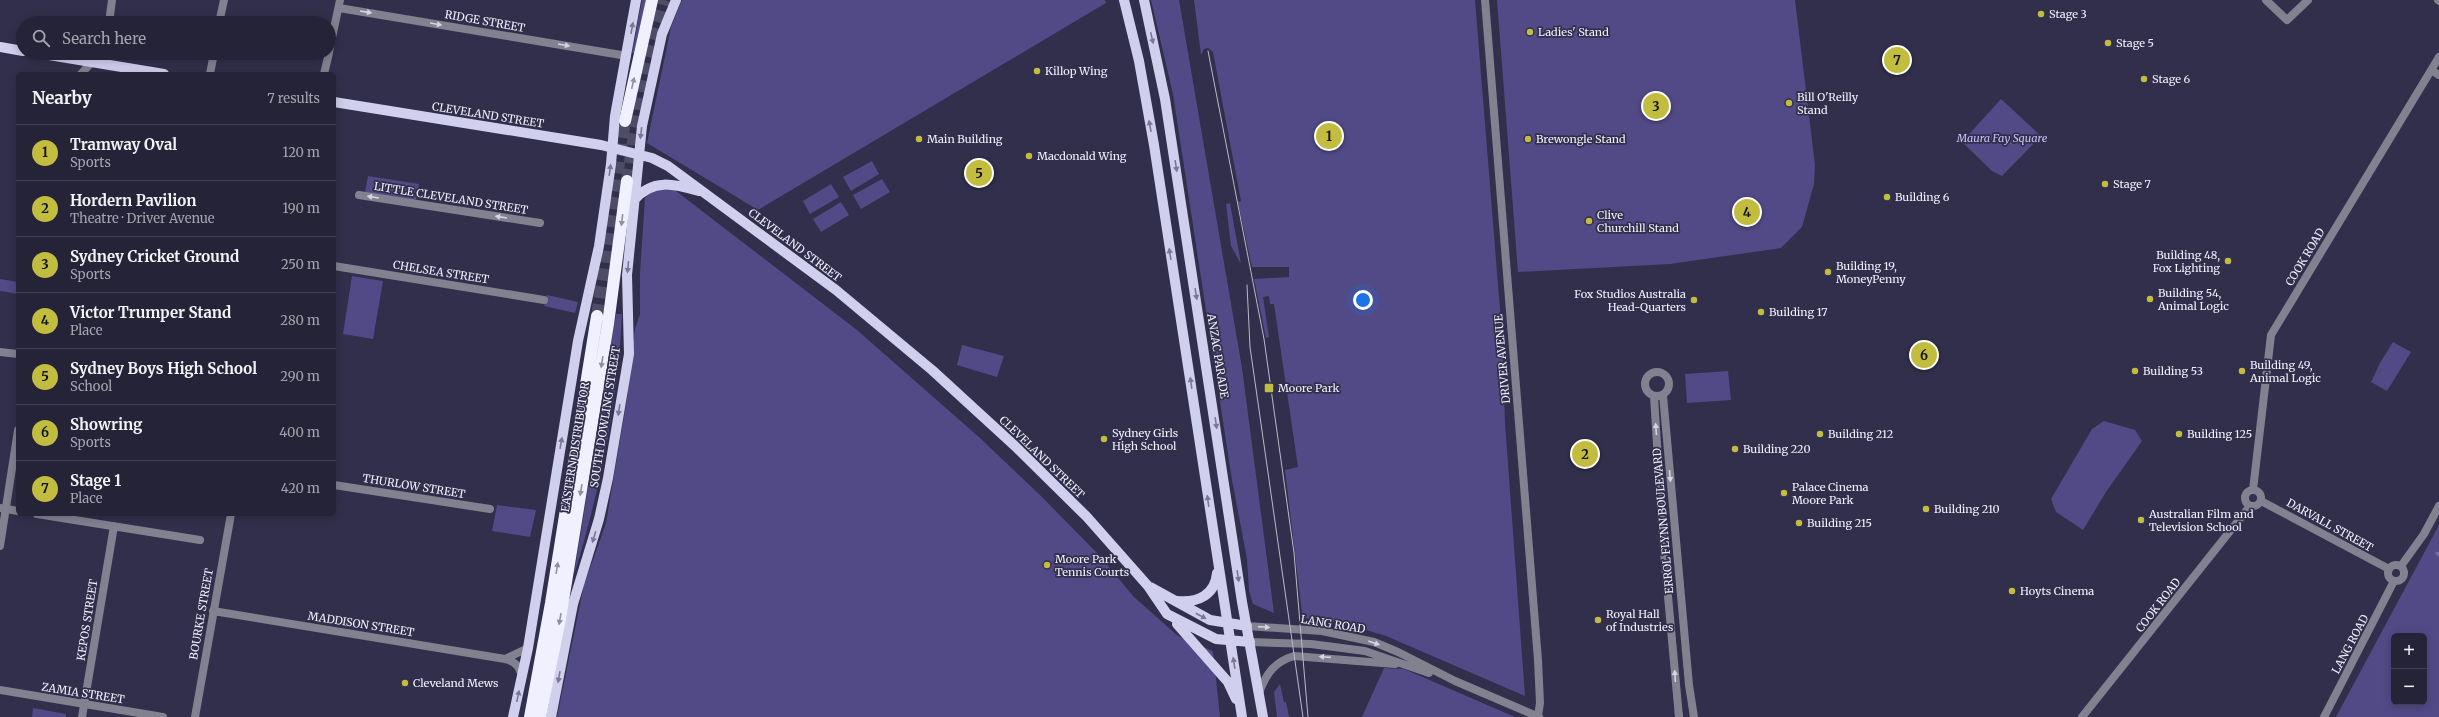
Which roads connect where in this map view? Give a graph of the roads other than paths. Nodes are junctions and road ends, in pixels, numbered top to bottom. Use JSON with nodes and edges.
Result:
{"nodes":[{"id":1,"x":112,"y":0,"type":"edge"},
{"id":2,"x":224,"y":0,"type":"edge"},
{"id":3,"x":636,"y":0,"type":"edge"},
{"id":4,"x":652,"y":0,"type":"edge"},
{"id":5,"x":676,"y":0,"type":"edge"},
{"id":6,"x":1124,"y":0,"type":"edge"},
{"id":7,"x":1144,"y":0,"type":"edge"},
{"id":8,"x":1485,"y":0,"type":"edge"},
{"id":9,"x":2266,"y":0,"type":"edge"},
{"id":10,"x":2308,"y":0,"type":"edge"},
{"id":11,"x":340,"y":4,"type":"edge"},
{"id":12,"x":110,"y":16,"type":"edge"},
{"id":13,"x":221,"y":16,"type":"edge"},
{"id":14,"x":336,"y":21,"type":"edge"},
{"id":15,"x":0,"y":47,"type":"edge"},
{"id":16,"x":16,"y":50,"type":"edge"},
{"id":17,"x":627,"y":56,"type":"junction"},
{"id":18,"x":2439,"y":57,"type":"edge"},
{"id":19,"x":81,"y":60,"type":"edge"},
{"id":20,"x":213,"y":60,"type":"edge"},
{"id":21,"x":327,"y":60,"type":"edge"},
{"id":22,"x":93,"y":62,"type":"junction"},
{"id":23,"x":2431,"y":70,"type":"junction"},
{"id":24,"x":83,"y":72,"type":"edge"},
{"id":25,"x":152,"y":72,"type":"edge"},
{"id":26,"x":210,"y":72,"type":"edge"},
{"id":27,"x":324,"y":72,"type":"edge"},
{"id":28,"x":2439,"y":75,"type":"edge"},
{"id":29,"x":336,"y":102,"type":"edge"},
{"id":30,"x":625,"y":121,"type":"tunnel mouth"},
{"id":31,"x":612,"y":148,"type":"junction"},
{"id":32,"x":639,"y":155,"type":"junction"},
{"id":33,"x":627,"y":181,"type":"tunnel mouth"},
{"id":34,"x":701,"y":191,"type":"junction"},
{"id":35,"x":359,"y":195,"type":"dead end"},
{"id":36,"x":634,"y":200,"type":"junction"},
{"id":37,"x":540,"y":223,"type":"dead end"},
{"id":38,"x":336,"y":266,"type":"edge"},
{"id":39,"x":544,"y":300,"type":"dead end"},
{"id":40,"x":597,"y":316,"type":"tunnel mouth"},
{"id":41,"x":0,"y":352,"type":"edge"},
{"id":42,"x":16,"y":354,"type":"edge"},
{"id":43,"x":1663,"y":395,"type":"junction"},
{"id":44,"x":1654,"y":396,"type":"junction"},
{"id":45,"x":16,"y":441,"type":"edge"},
{"id":46,"x":336,"y":485,"type":"edge"},
{"id":47,"x":2253,"y":490,"type":"junction"},
{"id":48,"x":2261,"y":501,"type":"junction"},
{"id":49,"x":2250,"y":506,"type":"junction"},
{"id":50,"x":2439,"y":506,"type":"edge"},
{"id":51,"x":3,"y":509,"type":"edge"},
{"id":52,"x":490,"y":509,"type":"dead end"},
{"id":53,"x":16,"y":511,"type":"edge"},
{"id":54,"x":50,"y":516,"type":"edge"},
{"id":55,"x":231,"y":516,"type":"edge"},
{"id":56,"x":114,"y":526,"type":"junction"},
{"id":57,"x":200,"y":540,"type":"dead end"},
{"id":58,"x":0,"y":546,"type":"edge"},
{"id":59,"x":1218,"y":566,"type":"junction"},
{"id":60,"x":2401,"y":566,"type":"junction"},
{"id":61,"x":2389,"y":569,"type":"junction"},
{"id":62,"x":2394,"y":581,"type":"junction"},
{"id":63,"x":1148,"y":586,"type":"junction"},
{"id":64,"x":1177,"y":601,"type":"junction"},
{"id":65,"x":213,"y":611,"type":"junction"},
{"id":66,"x":1167,"y":614,"type":"junction"},
{"id":67,"x":1228,"y":624,"type":"junction"},
{"id":68,"x":1247,"y":626,"type":"junction"},
{"id":69,"x":1230,"y":641,"type":"junction"},
{"id":70,"x":1250,"y":642,"type":"junction"},
{"id":71,"x":528,"y":648,"type":"junction"},
{"id":72,"x":506,"y":659,"type":"junction"},
{"id":73,"x":1408,"y":666,"type":"junction"},
{"id":74,"x":522,"y":676,"type":"junction"},
{"id":75,"x":1455,"y":681,"type":"junction"},
{"id":76,"x":0,"y":690,"type":"edge"},
{"id":77,"x":1259,"y":693,"type":"junction"},
{"id":78,"x":84,"y":704,"type":"junction"},
{"id":79,"x":1242,"y":714,"type":"edge"},
{"id":80,"x":1679,"y":716,"type":"edge"},
{"id":81,"x":82,"y":717,"type":"edge"},
{"id":82,"x":163,"y":717,"type":"edge"},
{"id":83,"x":195,"y":717,"type":"edge"},
{"id":84,"x":513,"y":717,"type":"edge"},
{"id":85,"x":530,"y":717,"type":"edge"},
{"id":86,"x":540,"y":717,"type":"edge"},
{"id":87,"x":551,"y":717,"type":"edge"},
{"id":88,"x":1263,"y":717,"type":"edge"},
{"id":89,"x":1539,"y":717,"type":"edge"},
{"id":90,"x":1694,"y":717,"type":"edge"},
{"id":91,"x":2082,"y":717,"type":"edge"},
{"id":92,"x":2324,"y":717,"type":"edge"}],
"edges":[{"from":1,"to":12,"type":"street"},
{"from":2,"to":13,"type":"street"},
{"from":17,"to":3,"type":"main road","one_way":true},
{"from":30,"to":4,"type":"highway","one_way":true},
{"from":5,"to":32,"type":"main road","name":"SOUTH DOWLING STREET","one_way":true},
{"from":59,"to":6,"type":"main road","one_way":true},
{"from":7,"to":68,"type":"main road","name":"ANZAC PARADE","one_way":true},
{"from":8,"to":89,"type":"street","name":"DRIVER AVENUE"},
{"from":9,"to":10,"type":"street"},
{"from":11,"to":14,"type":"street"},
{"from":11,"to":17,"type":"street","name":"RIDGE STREET","one_way":true},
{"from":15,"to":16,"type":"main road"},
{"from":17,"to":31,"type":"main road"},
{"from":18,"to":23,"type":"street","name":"COOK ROAD"},
{"from":19,"to":22,"type":"main road"},
{"from":20,"to":26,"type":"street"},
{"from":21,"to":27,"type":"street"},
{"from":22,"to":24,"type":"street"},
{"from":22,"to":25,"type":"main road"},
{"from":23,"to":28,"type":"street"},
{"from":23,"to":47,"type":"street","name":"COOK ROAD"},
{"from":29,"to":31,"type":"main road","name":"CLEVELAND STREET"},
{"from":31,"to":32,"type":"main road","name":"CLEVELAND STREET"},
{"from":71,"to":31,"type":"main road","one_way":true},
{"from":32,"to":34,"type":"main road","name":"CLEVELAND STREET"},
{"from":32,"to":36,"type":"main road","name":"SOUTH DOWLING STREET"},
{"from":33,"to":86,"type":"highway","name":"EASTERN DISTRIBUTOR","one_way":true},
{"from":34,"to":36,"type":"main road"},
{"from":34,"to":63,"type":"main road","name":"CLEVELAND STREET"},
{"from":37,"to":35,"type":"street","name":"LITTLE CLEVELAND STREET","one_way":true},
{"from":36,"to":87,"type":"main road","name":"SOUTH DOWLING STREET","one_way":true},
{"from":38,"to":39,"type":"street","name":"CHELSEA STREET"},
{"from":85,"to":40,"type":"highway","name":"EASTERN DISTRIBUTOR","one_way":true},
{"from":41,"to":42,"type":"street"},
{"from":43,"to":44,"type":"street"},
{"from":43,"to":44,"type":"street"},
{"from":43,"to":90,"type":"street","name":"ERROL FLYNN BOULEVARD","one_way":true},
{"from":80,"to":44,"type":"street","name":"ERROL FLYNN BOULEVARD","one_way":true},
{"from":45,"to":51,"type":"street"},
{"from":46,"to":52,"type":"street","name":"THURLOW STREET"},
{"from":47,"to":48,"type":"street"},
{"from":47,"to":49,"type":"street"},
{"from":48,"to":49,"type":"street"},
{"from":48,"to":61,"type":"street","name":"DARVALL STREET"},
{"from":49,"to":91,"type":"street","name":"COOK ROAD"},
{"from":50,"to":60,"type":"street"},
{"from":51,"to":53,"type":"street"},
{"from":51,"to":58,"type":"street"},
{"from":54,"to":56,"type":"street"},
{"from":55,"to":65,"type":"street","name":"BOURKE STREET"},
{"from":56,"to":57,"type":"street"},
{"from":56,"to":78,"type":"street","name":"KEPOS STREET"},
{"from":59,"to":64,"type":"main road"},
{"from":59,"to":67,"type":"main road"},
{"from":60,"to":61,"type":"street"},
{"from":60,"to":62,"type":"street"},
{"from":61,"to":62,"type":"street"},
{"from":62,"to":92,"type":"street","name":"LANG ROAD"},
{"from":63,"to":64,"type":"main road","name":"CLEVELAND STREET"},
{"from":63,"to":66,"type":"main road","name":"CLEVELAND STREET"},
{"from":64,"to":67,"type":"main road","name":"CLEVELAND STREET","one_way":true},
{"from":65,"to":72,"type":"street","name":"MADDISON STREET"},
{"from":65,"to":83,"type":"street","name":"BOURKE STREET"},
{"from":66,"to":69,"type":"main road","name":"CLEVELAND STREET"},
{"from":66,"to":79,"type":"main road"},
{"from":67,"to":68,"type":"main road","name":"CLEVELAND STREET"},
{"from":67,"to":69,"type":"main road"},
{"from":68,"to":70,"type":"main road","name":"ANZAC PARADE"},
{"from":68,"to":75,"type":"street","name":"LANG ROAD","one_way":true},
{"from":69,"to":70,"type":"main road","name":"CLEVELAND STREET"},
{"from":79,"to":69,"type":"main road","one_way":true},
{"from":70,"to":73,"type":"street","name":"LANG ROAD"},
{"from":70,"to":77,"type":"main road","name":"ANZAC PARADE"},
{"from":71,"to":72,"type":"street"},
{"from":71,"to":74,"type":"main road"},
{"from":72,"to":74,"type":"street"},
{"from":73,"to":75,"type":"street","name":"LANG ROAD"},
{"from":73,"to":77,"type":"street","one_way":true},
{"from":84,"to":74,"type":"main road","one_way":true},
{"from":75,"to":89,"type":"street","name":"LANG ROAD"},
{"from":76,"to":78,"type":"street","name":"ZAMIA STREET"},
{"from":77,"to":88,"type":"main road","name":"ANZAC PARADE"},
{"from":78,"to":81,"type":"street","name":"KEPOS STREET"},
{"from":78,"to":82,"type":"street","name":"ZAMIA STREET"}]}
